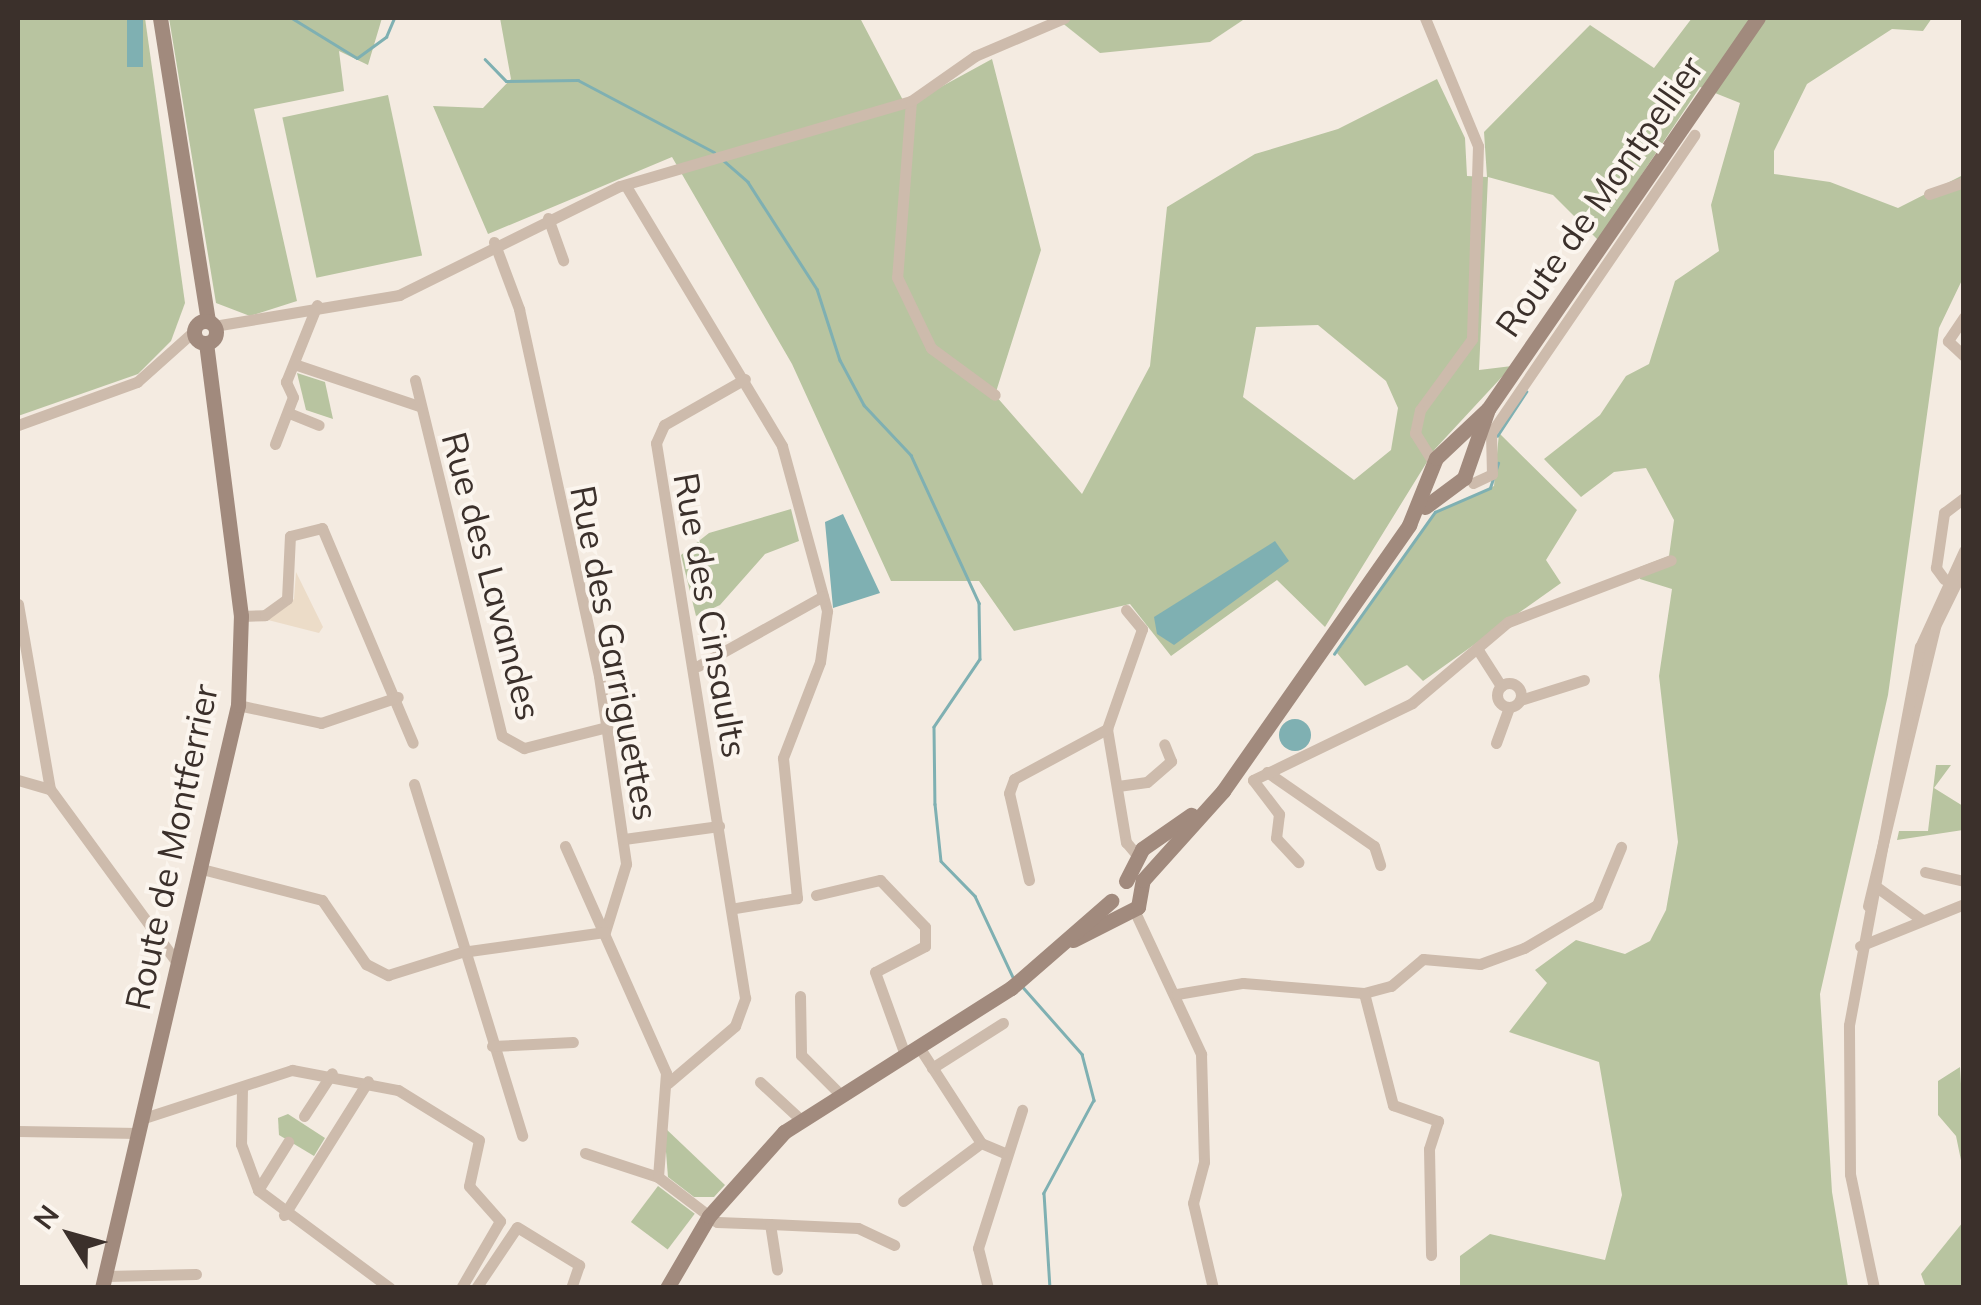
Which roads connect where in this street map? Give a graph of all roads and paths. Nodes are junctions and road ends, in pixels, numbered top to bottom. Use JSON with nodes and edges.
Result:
{"nodes":[{"id":1,"x":160,"y":18,"type":"edge"},
{"id":2,"x":1064,"y":18,"type":"edge"},
{"id":3,"x":1425,"y":18,"type":"edge"},
{"id":4,"x":1758,"y":18,"type":"edge"},
{"id":5,"x":911,"y":101,"type":"junction"},
{"id":6,"x":1694,"y":135,"type":"dead end"},
{"id":7,"x":1964,"y":182,"type":"edge"},
{"id":8,"x":626,"y":186,"type":"junction"},
{"id":9,"x":1929,"y":194,"type":"dead end"},
{"id":10,"x":548,"y":218,"type":"junction"},
{"id":11,"x":494,"y":242,"type":"junction"},
{"id":12,"x":563,"y":260,"type":"dead end"},
{"id":13,"x":317,"y":305,"type":"junction"},
{"id":14,"x":1964,"y":317,"type":"edge"},
{"id":15,"x":206,"y":333,"type":"junction"},
{"id":16,"x":1964,"y":356,"type":"edge"},
{"id":17,"x":298,"y":364,"type":"junction"},
{"id":18,"x":745,"y":379,"type":"junction"},
{"id":19,"x":415,"y":380,"type":"dead end"},
{"id":20,"x":995,"y":395,"type":"dead end"},
{"id":21,"x":418,"y":406,"type":"junction"},
{"id":22,"x":289,"y":414,"type":"junction"},
{"id":23,"x":18,"y":425,"type":"edge"},
{"id":24,"x":319,"y":425,"type":"dead end"},
{"id":25,"x":275,"y":444,"type":"dead end"},
{"id":26,"x":1442,"y":463,"type":"junction"},
{"id":27,"x":1473,"y":484,"type":"dead end"},
{"id":28,"x":1964,"y":498,"type":"edge"},
{"id":29,"x":1964,"y":551,"type":"edge"},
{"id":30,"x":1671,"y":560,"type":"dead end"},
{"id":31,"x":1964,"y":567,"type":"edge"},
{"id":32,"x":1944,"y":579,"type":"junction"},
{"id":33,"x":823,"y":596,"type":"junction"},
{"id":34,"x":18,"y":604,"type":"edge"},
{"id":35,"x":1126,"y":610,"type":"dead end"},
{"id":36,"x":242,"y":616,"type":"junction"},
{"id":37,"x":1478,"y":650,"type":"junction"},
{"id":38,"x":698,"y":666,"type":"junction"},
{"id":39,"x":1584,"y":680,"type":"dead end"},
{"id":40,"x":1501,"y":686,"type":"junction"},
{"id":41,"x":398,"y":697,"type":"junction"},
{"id":42,"x":1514,"y":704,"type":"junction"},
{"id":43,"x":238,"y":705,"type":"junction"},
{"id":44,"x":608,"y":727,"type":"junction"},
{"id":45,"x":1107,"y":728,"type":"junction"},
{"id":46,"x":413,"y":742,"type":"dead end"},
{"id":47,"x":1496,"y":743,"type":"dead end"},
{"id":48,"x":1164,"y":744,"type":"dead end"},
{"id":49,"x":1267,"y":772,"type":"junction"},
{"id":50,"x":1234,"y":773,"type":"junction"},
{"id":51,"x":18,"y":780,"type":"edge"},
{"id":52,"x":1254,"y":780,"type":"junction"},
{"id":53,"x":414,"y":784,"type":"dead end"},
{"id":54,"x":1118,"y":786,"type":"junction"},
{"id":55,"x":50,"y":789,"type":"junction"},
{"id":56,"x":719,"y":826,"type":"junction"},
{"id":57,"x":624,"y":839,"type":"junction"},
{"id":58,"x":565,"y":846,"type":"dead end"},
{"id":59,"x":1164,"y":846,"type":"junction"},
{"id":60,"x":1621,"y":848,"type":"dead end"},
{"id":61,"x":1137,"y":855,"type":"junction"},
{"id":62,"x":1298,"y":862,"type":"dead end"},
{"id":63,"x":1380,"y":865,"type":"dead end"},
{"id":64,"x":198,"y":868,"type":"junction"},
{"id":65,"x":1925,"y":872,"type":"dead end"},
{"id":66,"x":1029,"y":880,"type":"dead end"},
{"id":67,"x":1963,"y":882,"type":"edge"},
{"id":68,"x":1133,"y":885,"type":"junction"},
{"id":69,"x":1878,"y":888,"type":"junction"},
{"id":70,"x":816,"y":895,"type":"dead end"},
{"id":71,"x":1111,"y":901,"type":"junction"},
{"id":72,"x":1964,"y":904,"type":"edge"},
{"id":73,"x":1868,"y":906,"type":"junction"},
{"id":74,"x":735,"y":908,"type":"junction"},
{"id":75,"x":1130,"y":911,"type":"junction"},
{"id":76,"x":1922,"y":920,"type":"junction"},
{"id":77,"x":605,"y":932,"type":"junction"},
{"id":78,"x":1072,"y":940,"type":"junction"},
{"id":79,"x":1860,"y":946,"type":"junction"},
{"id":80,"x":462,"y":952,"type":"junction"},
{"id":81,"x":176,"y":961,"type":"junction"},
{"id":82,"x":1364,"y":993,"type":"junction"},
{"id":83,"x":1178,"y":994,"type":"junction"},
{"id":84,"x":800,"y":996,"type":"dead end"},
{"id":85,"x":1003,"y":1023,"type":"dead end"},
{"id":86,"x":574,"y":1042,"type":"dead end"},
{"id":87,"x":492,"y":1046,"type":"junction"},
{"id":88,"x":912,"y":1051,"type":"junction"},
{"id":89,"x":932,"y":1068,"type":"junction"},
{"id":90,"x":332,"y":1073,"type":"junction"},
{"id":91,"x":368,"y":1081,"type":"junction"},
{"id":92,"x":760,"y":1082,"type":"dead end"},
{"id":93,"x":668,"y":1083,"type":"junction"},
{"id":94,"x":242,"y":1088,"type":"junction"},
{"id":95,"x":838,"y":1092,"type":"junction"},
{"id":96,"x":227,"y":1094,"type":"junction"},
{"id":97,"x":1022,"y":1110,"type":"dead end"},
{"id":98,"x":240,"y":1113,"type":"junction"},
{"id":99,"x":304,"y":1116,"type":"dead end"},
{"id":100,"x":800,"y":1118,"type":"junction"},
{"id":101,"x":140,"y":1126,"type":"junction"},
{"id":102,"x":18,"y":1131,"type":"edge"},
{"id":103,"x":522,"y":1136,"type":"dead end"},
{"id":104,"x":288,"y":1142,"type":"dead end"},
{"id":105,"x":981,"y":1143,"type":"junction"},
{"id":106,"x":585,"y":1153,"type":"dead end"},
{"id":107,"x":1005,"y":1153,"type":"junction"},
{"id":108,"x":658,"y":1177,"type":"junction"},
{"id":109,"x":258,"y":1190,"type":"junction"},
{"id":110,"x":904,"y":1201,"type":"dead end"},
{"id":111,"x":284,"y":1215,"type":"junction"},
{"id":112,"x":710,"y":1216,"type":"junction"},
{"id":113,"x":770,"y":1224,"type":"junction"},
{"id":114,"x":894,"y":1245,"type":"dead end"},
{"id":115,"x":1430,"y":1255,"type":"dead end"},
{"id":116,"x":777,"y":1269,"type":"dead end"},
{"id":117,"x":196,"y":1274,"type":"dead end"},
{"id":118,"x":104,"y":1282,"type":"edge"},
{"id":119,"x":673,"y":1285,"type":"edge"},
{"id":120,"x":384,"y":1286,"type":"edge"},
{"id":121,"x":461,"y":1288,"type":"edge"},
{"id":122,"x":476,"y":1288,"type":"edge"},
{"id":123,"x":571,"y":1288,"type":"edge"},
{"id":124,"x":988,"y":1288,"type":"edge"},
{"id":125,"x":1213,"y":1288,"type":"edge"},
{"id":126,"x":1874,"y":1288,"type":"edge"}],
"edges":[{"from":1,"to":15,"type":"street","name":"Route de Montferrier"},
{"from":2,"to":5,"type":"street"},
{"from":3,"to":26,"type":"street"},
{"from":4,"to":26,"type":"street","name":"Route de Montpellier"},
{"from":5,"to":8,"type":"street"},
{"from":5,"to":20,"type":"street"},
{"from":6,"to":27,"type":"street"},
{"from":7,"to":9,"type":"street"},
{"from":8,"to":10,"type":"street"},
{"from":8,"to":18,"type":"street"},
{"from":10,"to":11,"type":"street"},
{"from":10,"to":12,"type":"street"},
{"from":11,"to":13,"type":"street"},
{"from":11,"to":44,"type":"street","name":"Rue des Garriguettes"},
{"from":13,"to":15,"type":"street"},
{"from":13,"to":17,"type":"street"},
{"from":14,"to":16,"type":"street"},
{"from":15,"to":23,"type":"street"},
{"from":15,"to":36,"type":"street","name":"Route de Montferrier"},
{"from":17,"to":21,"type":"street"},
{"from":17,"to":22,"type":"street"},
{"from":18,"to":33,"type":"street"},
{"from":18,"to":38,"type":"street","name":"Rue des Cinsaults"},
{"from":19,"to":21,"type":"street","name":"Rue des Lavandes"},
{"from":21,"to":44,"type":"street","name":"Rue des Lavandes"},
{"from":22,"to":24,"type":"street"},
{"from":22,"to":25,"type":"street"},
{"from":26,"to":50,"type":"street","name":"Route de Montpellier"},
{"from":28,"to":32,"type":"street"},
{"from":29,"to":32,"type":"street"},
{"from":30,"to":37,"type":"street"},
{"from":31,"to":69,"type":"street"},
{"from":32,"to":73,"type":"street"},
{"from":33,"to":38,"type":"street"},
{"from":33,"to":74,"type":"street"},
{"from":34,"to":55,"type":"street"},
{"from":35,"to":45,"type":"street"},
{"from":36,"to":41,"type":"street"},
{"from":36,"to":43,"type":"street","name":"Route de Montferrier"},
{"from":37,"to":40,"type":"street"},
{"from":37,"to":49,"type":"street"},
{"from":38,"to":56,"type":"street","name":"Rue des Cinsaults"},
{"from":39,"to":42,"type":"street"},
{"from":40,"to":42,"type":"street"},
{"from":40,"to":42,"type":"street"},
{"from":41,"to":43,"type":"street"},
{"from":41,"to":46,"type":"street"},
{"from":42,"to":47,"type":"street"},
{"from":43,"to":64,"type":"street","name":"Route de Montferrier"},
{"from":44,"to":57,"type":"street","name":"Rue des Garriguettes"},
{"from":45,"to":54,"type":"street"},
{"from":45,"to":66,"type":"street"},
{"from":48,"to":54,"type":"street"},
{"from":49,"to":52,"type":"street"},
{"from":49,"to":63,"type":"street"},
{"from":50,"to":52,"type":"street"},
{"from":50,"to":59,"type":"street","name":"Route de Montpellier"},
{"from":51,"to":55,"type":"street"},
{"from":52,"to":62,"type":"street"},
{"from":53,"to":80,"type":"street"},
{"from":54,"to":61,"type":"street"},
{"from":55,"to":81,"type":"street"},
{"from":56,"to":57,"type":"street"},
{"from":56,"to":74,"type":"street","name":"Rue des Cinsaults"},
{"from":57,"to":77,"type":"street","name":"Rue des Garriguettes"},
{"from":58,"to":77,"type":"street"},
{"from":59,"to":61,"type":"street","name":"Route de Montpellier"},
{"from":59,"to":68,"type":"street","name":"Route de Montpellier"},
{"from":60,"to":82,"type":"street"},
{"from":61,"to":68,"type":"street"},
{"from":64,"to":80,"type":"street"},
{"from":64,"to":81,"type":"street","name":"Route de Montferrier"},
{"from":65,"to":67,"type":"street"},
{"from":68,"to":71,"type":"street"},
{"from":68,"to":75,"type":"street"},
{"from":69,"to":73,"type":"street"},
{"from":69,"to":76,"type":"street"},
{"from":70,"to":88,"type":"street"},
{"from":71,"to":75,"type":"street"},
{"from":71,"to":78,"type":"street"},
{"from":72,"to":76,"type":"street"},
{"from":73,"to":79,"type":"street"},
{"from":74,"to":93,"type":"street","name":"Rue des Cinsaults"},
{"from":75,"to":78,"type":"street"},
{"from":75,"to":83,"type":"street"},
{"from":76,"to":79,"type":"street"},
{"from":77,"to":80,"type":"street"},
{"from":77,"to":93,"type":"street"},
{"from":78,"to":88,"type":"street"},
{"from":79,"to":126,"type":"street"},
{"from":80,"to":87,"type":"street"},
{"from":81,"to":101,"type":"street","name":"Route de Montferrier"},
{"from":82,"to":83,"type":"street"},
{"from":82,"to":115,"type":"street"},
{"from":83,"to":125,"type":"street"},
{"from":84,"to":95,"type":"street"},
{"from":85,"to":89,"type":"street"},
{"from":86,"to":87,"type":"street"},
{"from":87,"to":103,"type":"street"},
{"from":88,"to":89,"type":"street"},
{"from":88,"to":95,"type":"street"},
{"from":89,"to":105,"type":"street"},
{"from":90,"to":91,"type":"street"},
{"from":90,"to":94,"type":"street"},
{"from":90,"to":99,"type":"street"},
{"from":91,"to":111,"type":"street"},
{"from":91,"to":121,"type":"street"},
{"from":92,"to":100,"type":"street"},
{"from":93,"to":108,"type":"street"},
{"from":94,"to":96,"type":"street"},
{"from":94,"to":98,"type":"street"},
{"from":95,"to":100,"type":"street"},
{"from":96,"to":98,"type":"street"},
{"from":96,"to":101,"type":"street"},
{"from":97,"to":107,"type":"street"},
{"from":98,"to":109,"type":"street"},
{"from":100,"to":112,"type":"street"},
{"from":101,"to":102,"type":"street"},
{"from":101,"to":118,"type":"street","name":"Route de Montferrier"},
{"from":104,"to":109,"type":"street"},
{"from":105,"to":107,"type":"street"},
{"from":105,"to":110,"type":"street"},
{"from":106,"to":108,"type":"street"},
{"from":107,"to":124,"type":"street"},
{"from":108,"to":112,"type":"street"},
{"from":109,"to":111,"type":"street"},
{"from":111,"to":120,"type":"street"},
{"from":112,"to":113,"type":"street"},
{"from":112,"to":119,"type":"street"},
{"from":113,"to":114,"type":"street"},
{"from":113,"to":116,"type":"street"},
{"from":117,"to":118,"type":"street"},
{"from":122,"to":123,"type":"street"}]}
